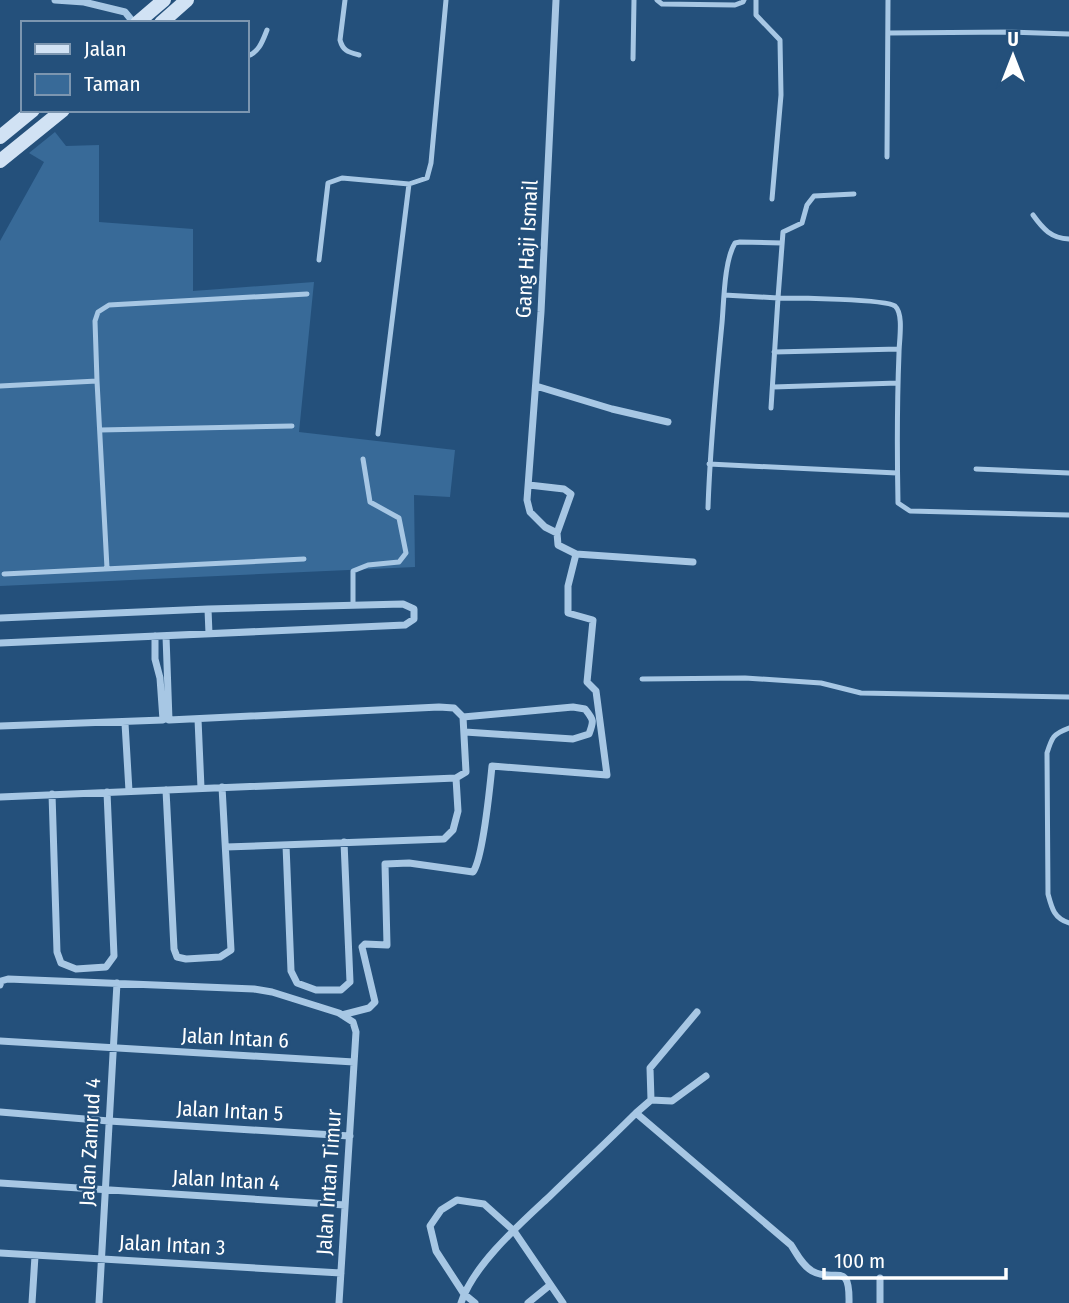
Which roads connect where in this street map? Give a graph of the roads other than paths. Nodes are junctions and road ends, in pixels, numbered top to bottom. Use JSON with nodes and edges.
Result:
{"nodes":[{"id":1,"x":55,"y":0,"type":"edge"},
{"id":2,"x":164,"y":0,"type":"edge"},
{"id":3,"x":187,"y":0,"type":"edge"},
{"id":4,"x":345,"y":0,"type":"edge"},
{"id":5,"x":446,"y":0,"type":"edge"},
{"id":6,"x":556,"y":0,"type":"edge"},
{"id":7,"x":634,"y":0,"type":"edge"},
{"id":8,"x":657,"y":0,"type":"edge"},
{"id":9,"x":744,"y":0,"type":"edge"},
{"id":10,"x":756,"y":0,"type":"edge"},
{"id":11,"x":888,"y":0,"type":"edge"},
{"id":12,"x":168,"y":20,"type":"edge"},
{"id":13,"x":133,"y":21,"type":"edge"},
{"id":14,"x":138,"y":21,"type":"edge"},
{"id":15,"x":267,"y":30,"type":"dead end"},
{"id":16,"x":889,"y":33,"type":"junction"},
{"id":17,"x":1069,"y":34,"type":"edge"},
{"id":18,"x":359,"y":55,"type":"dead end"},
{"id":19,"x":248,"y":56,"type":"edge"},
{"id":20,"x":633,"y":59,"type":"dead end"},
{"id":21,"x":30,"y":112,"type":"edge"},
{"id":22,"x":61,"y":112,"type":"edge"},
{"id":23,"x":0,"y":136,"type":"edge"},
{"id":24,"x":887,"y":157,"type":"dead end"},
{"id":25,"x":0,"y":161,"type":"edge"},
{"id":26,"x":409,"y":184,"type":"junction"},
{"id":27,"x":855,"y":194,"type":"dead end"},
{"id":28,"x":772,"y":199,"type":"dead end"},
{"id":29,"x":1033,"y":215,"type":"dead end"},
{"id":30,"x":1069,"y":239,"type":"edge"},
{"id":31,"x":782,"y":243,"type":"junction"},
{"id":32,"x":319,"y":260,"type":"dead end"},
{"id":33,"x":307,"y":294,"type":"dead end"},
{"id":34,"x":724,"y":295,"type":"junction"},
{"id":35,"x":778,"y":298,"type":"junction"},
{"id":36,"x":899,"y":349,"type":"junction"},
{"id":37,"x":774,"y":352,"type":"junction"},
{"id":38,"x":97,"y":381,"type":"junction"},
{"id":39,"x":898,"y":383,"type":"junction"},
{"id":40,"x":0,"y":386,"type":"edge"},
{"id":41,"x":536,"y":386,"type":"junction"},
{"id":42,"x":772,"y":387,"type":"junction"},
{"id":43,"x":772,"y":408,"type":"dead end"},
{"id":44,"x":668,"y":422,"type":"dead end"},
{"id":45,"x":292,"y":426,"type":"dead end"},
{"id":46,"x":100,"y":430,"type":"junction"},
{"id":47,"x":378,"y":434,"type":"dead end"},
{"id":48,"x":363,"y":459,"type":"dead end"},
{"id":49,"x":709,"y":464,"type":"junction"},
{"id":50,"x":976,"y":468,"type":"dead end"},
{"id":51,"x":897,"y":472,"type":"junction"},
{"id":52,"x":1069,"y":473,"type":"edge"},
{"id":53,"x":529,"y":485,"type":"junction"},
{"id":54,"x":708,"y":508,"type":"dead end"},
{"id":55,"x":1069,"y":515,"type":"edge"},
{"id":56,"x":557,"y":533,"type":"junction"},
{"id":57,"x":576,"y":554,"type":"junction"},
{"id":58,"x":304,"y":559,"type":"dead end"},
{"id":59,"x":693,"y":562,"type":"dead end"},
{"id":60,"x":107,"y":568,"type":"junction"},
{"id":61,"x":4,"y":574,"type":"dead end"},
{"id":62,"x":353,"y":605,"type":"junction"},
{"id":63,"x":208,"y":609,"type":"junction"},
{"id":64,"x":0,"y":618,"type":"edge"},
{"id":65,"x":209,"y":634,"type":"junction"},
{"id":66,"x":155,"y":636,"type":"junction"},
{"id":67,"x":166,"y":636,"type":"junction"},
{"id":68,"x":0,"y":643,"type":"edge"},
{"id":69,"x":642,"y":679,"type":"dead end"},
{"id":70,"x":165,"y":693,"type":"junction"},
{"id":71,"x":1069,"y":696,"type":"edge"},
{"id":72,"x":463,"y":717,"type":"junction"},
{"id":73,"x":198,"y":719,"type":"junction"},
{"id":74,"x":125,"y":723,"type":"junction"},
{"id":75,"x":0,"y":726,"type":"edge"},
{"id":76,"x":1069,"y":728,"type":"edge"},
{"id":77,"x":465,"y":732,"type":"junction"},
{"id":78,"x":457,"y":778,"type":"junction"},
{"id":79,"x":222,"y":787,"type":"junction"},
{"id":80,"x":201,"y":788,"type":"junction"},
{"id":81,"x":166,"y":790,"type":"junction"},
{"id":82,"x":129,"y":791,"type":"junction"},
{"id":83,"x":107,"y":792,"type":"junction"},
{"id":84,"x":52,"y":794,"type":"junction"},
{"id":85,"x":0,"y":797,"type":"edge"},
{"id":86,"x":344,"y":842,"type":"junction"},
{"id":87,"x":286,"y":845,"type":"junction"},
{"id":88,"x":226,"y":847,"type":"junction"},
{"id":89,"x":1069,"y":923,"type":"edge"},
{"id":90,"x":117,"y":983,"type":"junction"},
{"id":91,"x":0,"y":985,"type":"edge"},
{"id":92,"x":697,"y":1012,"type":"dead end"},
{"id":93,"x":342,"y":1014,"type":"junction"},
{"id":94,"x":0,"y":1041,"type":"edge"},
{"id":95,"x":113,"y":1048,"type":"junction"},
{"id":96,"x":354,"y":1062,"type":"junction"},
{"id":97,"x":706,"y":1076,"type":"dead end"},
{"id":98,"x":651,"y":1100,"type":"junction"},
{"id":99,"x":0,"y":1112,"type":"edge"},
{"id":100,"x":636,"y":1113,"type":"junction"},
{"id":101,"x":109,"y":1121,"type":"junction"},
{"id":102,"x":350,"y":1136,"type":"junction"},
{"id":103,"x":0,"y":1183,"type":"edge"},
{"id":104,"x":105,"y":1190,"type":"junction"},
{"id":105,"x":345,"y":1205,"type":"junction"},
{"id":106,"x":514,"y":1231,"type":"junction"},
{"id":107,"x":0,"y":1253,"type":"edge"},
{"id":108,"x":35,"y":1256,"type":"junction"},
{"id":109,"x":101,"y":1258,"type":"junction"},
{"id":110,"x":341,"y":1273,"type":"junction"},
{"id":111,"x":880,"y":1278,"type":"dead end"},
{"id":112,"x":550,"y":1285,"type":"junction"},
{"id":113,"x":464,"y":1293,"type":"junction"},
{"id":114,"x":32,"y":1303,"type":"edge"},
{"id":115,"x":99,"y":1303,"type":"edge"},
{"id":116,"x":339,"y":1303,"type":"edge"},
{"id":117,"x":461,"y":1303,"type":"edge"},
{"id":118,"x":475,"y":1303,"type":"edge"},
{"id":119,"x":527,"y":1303,"type":"edge"},
{"id":120,"x":563,"y":1303,"type":"edge"},
{"id":121,"x":849,"y":1303,"type":"edge"},
{"id":122,"x":880,"y":1303,"type":"edge"}],
"edges":[{"from":1,"to":13,"type":"street"},
{"from":2,"to":14,"type":"main road"},
{"from":3,"to":12,"type":"main road"},
{"from":4,"to":18,"type":"lane"},
{"from":5,"to":26,"type":"lane"},
{"from":6,"to":41,"type":"street","name":"Gang Haji Ismail"},
{"from":7,"to":20,"type":"lane"},
{"from":8,"to":9,"type":"lane"},
{"from":10,"to":28,"type":"lane"},
{"from":11,"to":16,"type":"lane"},
{"from":15,"to":19,"type":"lane"},
{"from":16,"to":17,"type":"lane"},
{"from":16,"to":24,"type":"lane"},
{"from":21,"to":23,"type":"main road"},
{"from":22,"to":25,"type":"main road"},
{"from":26,"to":32,"type":"lane"},
{"from":26,"to":47,"type":"lane"},
{"from":27,"to":31,"type":"lane"},
{"from":29,"to":30,"type":"lane"},
{"from":31,"to":34,"type":"lane"},
{"from":31,"to":35,"type":"lane"},
{"from":33,"to":38,"type":"lane"},
{"from":34,"to":35,"type":"lane"},
{"from":34,"to":49,"type":"lane"},
{"from":35,"to":36,"type":"lane"},
{"from":35,"to":37,"type":"lane"},
{"from":36,"to":37,"type":"lane"},
{"from":36,"to":39,"type":"lane"},
{"from":37,"to":42,"type":"lane"},
{"from":38,"to":40,"type":"lane"},
{"from":38,"to":46,"type":"lane"},
{"from":39,"to":42,"type":"lane"},
{"from":39,"to":51,"type":"lane"},
{"from":41,"to":44,"type":"street"},
{"from":41,"to":53,"type":"street","name":"Gang Haji Ismail"},
{"from":42,"to":43,"type":"lane"},
{"from":45,"to":46,"type":"lane"},
{"from":46,"to":60,"type":"lane"},
{"from":48,"to":62,"type":"lane"},
{"from":49,"to":51,"type":"lane"},
{"from":49,"to":54,"type":"lane"},
{"from":50,"to":52,"type":"lane"},
{"from":51,"to":55,"type":"lane"},
{"from":53,"to":56,"type":"street","name":"Gang Haji Ismail"},
{"from":53,"to":56,"type":"street"},
{"from":56,"to":57,"type":"street"},
{"from":57,"to":59,"type":"street"},
{"from":57,"to":93,"type":"street"},
{"from":58,"to":60,"type":"lane"},
{"from":60,"to":61,"type":"lane"},
{"from":62,"to":63,"type":"street"},
{"from":62,"to":65,"type":"street"},
{"from":63,"to":64,"type":"street"},
{"from":63,"to":65,"type":"street"},
{"from":65,"to":67,"type":"street"},
{"from":66,"to":67,"type":"street"},
{"from":66,"to":68,"type":"street"},
{"from":66,"to":70,"type":"street"},
{"from":67,"to":70,"type":"street"},
{"from":69,"to":71,"type":"lane"},
{"from":70,"to":73,"type":"street"},
{"from":70,"to":74,"type":"street"},
{"from":72,"to":73,"type":"street"},
{"from":72,"to":77,"type":"street"},
{"from":72,"to":77,"type":"street"},
{"from":73,"to":80,"type":"street"},
{"from":74,"to":75,"type":"street"},
{"from":74,"to":82,"type":"street"},
{"from":76,"to":89,"type":"lane"},
{"from":77,"to":78,"type":"street"},
{"from":78,"to":79,"type":"street"},
{"from":78,"to":86,"type":"street"},
{"from":79,"to":80,"type":"street"},
{"from":79,"to":88,"type":"street"},
{"from":80,"to":81,"type":"street"},
{"from":81,"to":82,"type":"street"},
{"from":81,"to":88,"type":"street"},
{"from":82,"to":83,"type":"street"},
{"from":83,"to":84,"type":"street"},
{"from":83,"to":84,"type":"street"},
{"from":84,"to":85,"type":"street"},
{"from":86,"to":87,"type":"street"},
{"from":86,"to":87,"type":"street"},
{"from":87,"to":88,"type":"street"},
{"from":90,"to":91,"type":"street"},
{"from":90,"to":93,"type":"street"},
{"from":90,"to":95,"type":"street","name":"Jalan Zamrud 4"},
{"from":92,"to":98,"type":"street"},
{"from":93,"to":96,"type":"street"},
{"from":94,"to":95,"type":"street","name":"Jalan Intan 6"},
{"from":95,"to":96,"type":"street","name":"Jalan Intan 6"},
{"from":95,"to":101,"type":"street","name":"Jalan Zamrud 4"},
{"from":96,"to":102,"type":"street","name":"Jalan Intan Timur"},
{"from":97,"to":98,"type":"street"},
{"from":98,"to":100,"type":"street"},
{"from":99,"to":101,"type":"street","name":"Jalan Intan 5"},
{"from":100,"to":106,"type":"street"},
{"from":100,"to":121,"type":"street"},
{"from":101,"to":102,"type":"street","name":"Jalan Intan 5"},
{"from":101,"to":104,"type":"street","name":"Jalan Zamrud 4"},
{"from":102,"to":105,"type":"street","name":"Jalan Intan Timur"},
{"from":103,"to":104,"type":"street","name":"Jalan Intan 4"},
{"from":104,"to":105,"type":"street","name":"Jalan Intan 4"},
{"from":104,"to":109,"type":"street","name":"Jalan Zamrud 4"},
{"from":105,"to":110,"type":"street","name":"Jalan Intan Timur"},
{"from":106,"to":112,"type":"street"},
{"from":106,"to":113,"type":"street"},
{"from":106,"to":113,"type":"street"},
{"from":107,"to":108,"type":"street","name":"Jalan Intan 3"},
{"from":108,"to":109,"type":"street","name":"Jalan Intan 3"},
{"from":108,"to":114,"type":"street"},
{"from":109,"to":110,"type":"street","name":"Jalan Intan 3"},
{"from":109,"to":115,"type":"street","name":"Jalan Zamrud 4"},
{"from":110,"to":116,"type":"street","name":"Jalan Intan Timur"},
{"from":111,"to":122,"type":"street"},
{"from":112,"to":119,"type":"street"},
{"from":112,"to":120,"type":"street"},
{"from":113,"to":117,"type":"street"},
{"from":113,"to":118,"type":"street"}]}
